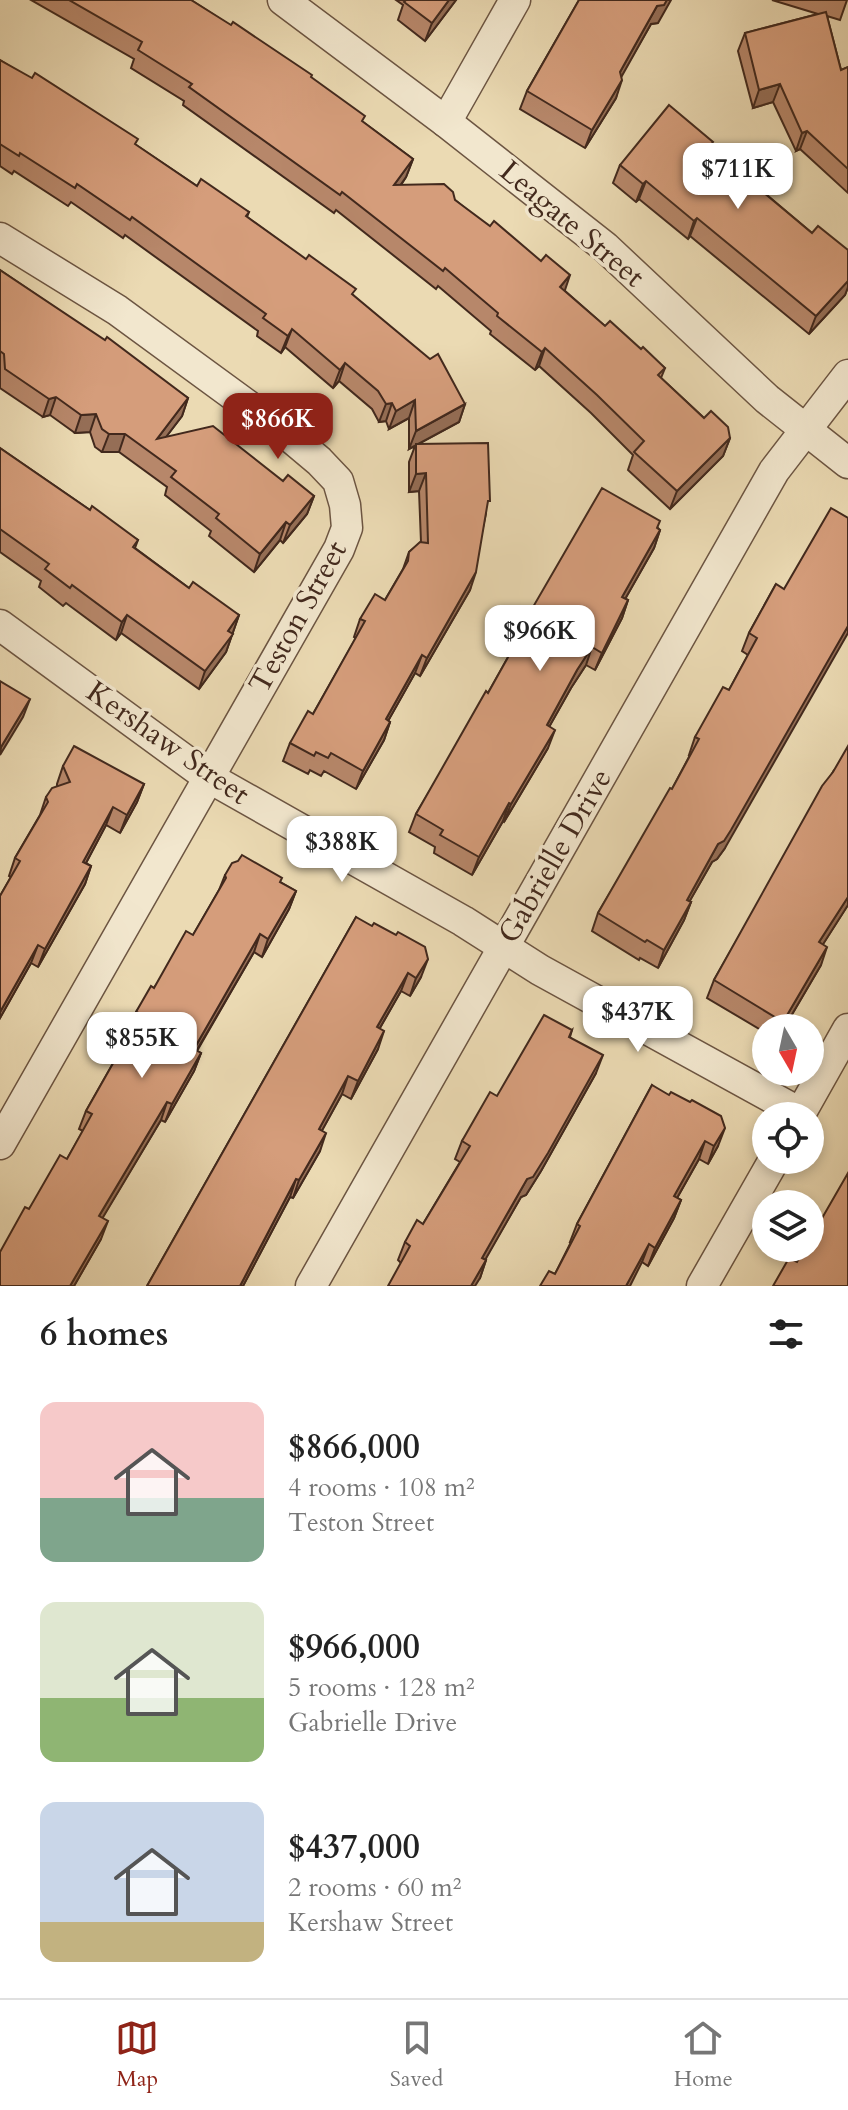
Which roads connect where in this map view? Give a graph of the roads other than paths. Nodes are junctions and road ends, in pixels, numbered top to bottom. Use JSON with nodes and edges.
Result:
{"nodes":[{"id":1,"x":283,"y":0,"type":"edge"},
{"id":2,"x":515,"y":0,"type":"edge"},
{"id":3,"x":446,"y":122,"type":"junction"},
{"id":4,"x":0,"y":238,"type":"edge"},
{"id":5,"x":848,"y":375,"type":"edge"},
{"id":6,"x":805,"y":429,"type":"junction"},
{"id":7,"x":848,"y":463,"type":"edge"},
{"id":8,"x":0,"y":625,"type":"edge"},
{"id":9,"x":208,"y":777,"type":"junction"},
{"id":10,"x":503,"y":947,"type":"junction"},
{"id":11,"x":848,"y":1029,"type":"edge"},
{"id":12,"x":779,"y":1102,"type":"edge"},
{"id":13,"x":807,"y":1102,"type":"edge"},
{"id":14,"x":0,"y":1144,"type":"edge"},
{"id":15,"x":766,"y":1174,"type":"edge"},
{"id":16,"x":311,"y":1286,"type":"edge"},
{"id":17,"x":702,"y":1286,"type":"edge"}],
"edges":[{"from":1,"to":3,"type":"street","name":"Leagate Street"},
{"from":2,"to":3,"type":"street"},
{"from":3,"to":6,"type":"street","name":"Leagate Street"},
{"from":4,"to":9,"type":"street","name":"Teston Street"},
{"from":5,"to":6,"type":"street","name":"Gabrielle Drive"},
{"from":6,"to":7,"type":"street","name":"Leagate Street"},
{"from":6,"to":10,"type":"street","name":"Gabrielle Drive"},
{"from":8,"to":9,"type":"street","name":"Kershaw Street"},
{"from":9,"to":10,"type":"street","name":"Kershaw Street"},
{"from":9,"to":14,"type":"street","name":"Teston Street"},
{"from":10,"to":12,"type":"street","name":"Kershaw Street"},
{"from":10,"to":16,"type":"street","name":"Gabrielle Drive"},
{"from":11,"to":13,"type":"street"},
{"from":15,"to":17,"type":"street"}]}
